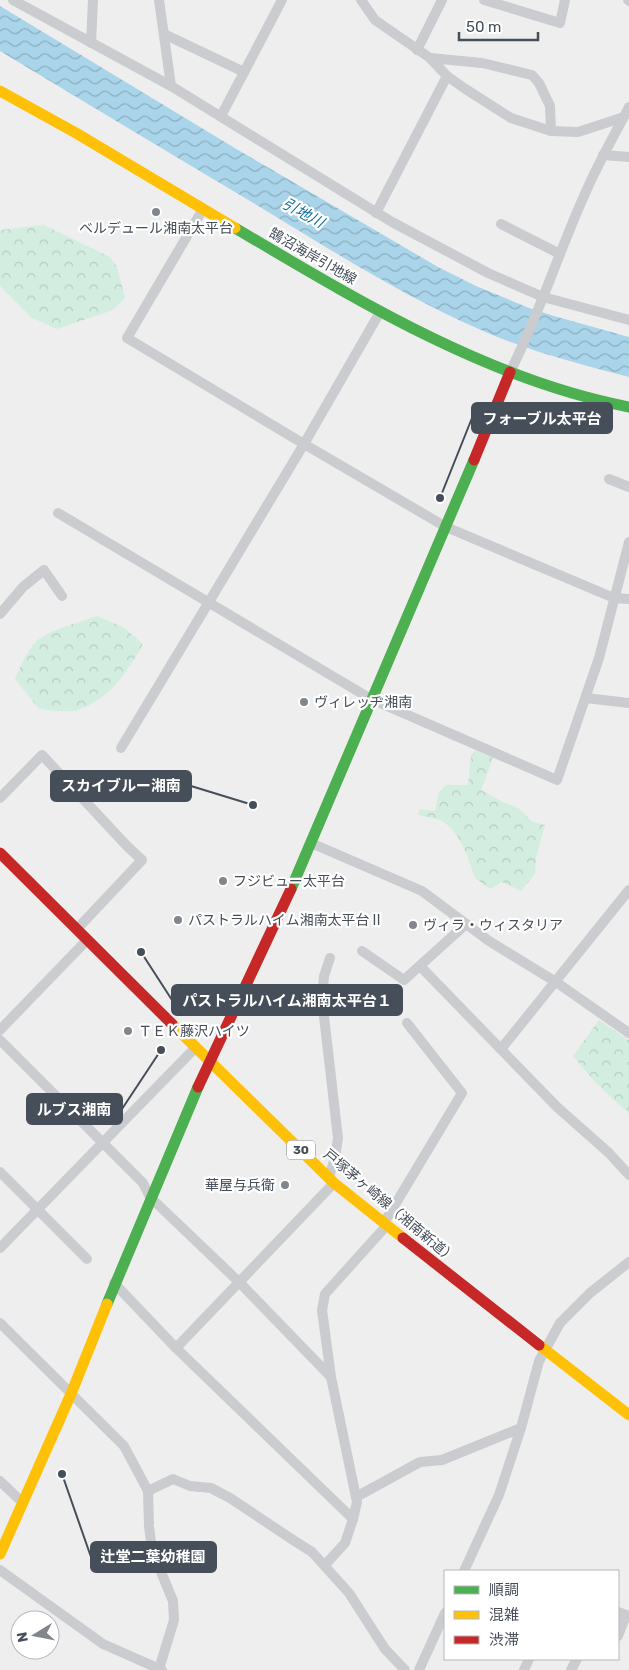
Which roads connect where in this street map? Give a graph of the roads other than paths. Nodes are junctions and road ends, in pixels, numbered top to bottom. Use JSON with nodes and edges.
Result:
{"nodes":[{"id":1,"x":13,"y":0,"type":"edge"},
{"id":2,"x":93,"y":0,"type":"edge"},
{"id":3,"x":159,"y":0,"type":"edge"},
{"id":4,"x":282,"y":0,"type":"edge"},
{"id":5,"x":361,"y":0,"type":"edge"},
{"id":6,"x":442,"y":0,"type":"edge"},
{"id":7,"x":484,"y":0,"type":"edge"},
{"id":8,"x":565,"y":0,"type":"edge"},
{"id":9,"x":508,"y":3,"type":"edge"},
{"id":10,"x":164,"y":34,"type":"junction"},
{"id":11,"x":91,"y":42,"type":"junction"},
{"id":12,"x":417,"y":50,"type":"junction"},
{"id":13,"x":430,"y":58,"type":"junction"},
{"id":14,"x":244,"y":72,"type":"junction"},
{"id":15,"x":447,"y":76,"type":"junction"},
{"id":16,"x":171,"y":86,"type":"junction"},
{"id":17,"x":0,"y":91,"type":"edge"},
{"id":18,"x":626,"y":112,"type":"edge"},
{"id":19,"x":221,"y":116,"type":"junction"},
{"id":20,"x":551,"y":131,"type":"junction"},
{"id":21,"x":603,"y":155,"type":"junction"},
{"id":22,"x":629,"y":157,"type":"edge"},
{"id":23,"x":203,"y":209,"type":"junction"},
{"id":24,"x":376,"y":213,"type":"junction"},
{"id":25,"x":501,"y":224,"type":"dead end"},
{"id":26,"x":560,"y":254,"type":"junction"},
{"id":27,"x":543,"y":297,"type":"junction"},
{"id":28,"x":380,"y":312,"type":"junction"},
{"id":29,"x":629,"y":320,"type":"edge"},
{"id":30,"x":510,"y":372,"type":"junction"},
{"id":31,"x":629,"y":408,"type":"edge"},
{"id":32,"x":304,"y":444,"type":"junction"},
{"id":33,"x":609,"y":479,"type":"dead end"},
{"id":34,"x":629,"y":487,"type":"edge"},
{"id":35,"x":58,"y":513,"type":"dead end"},
{"id":36,"x":446,"y":527,"type":"junction"},
{"id":37,"x":629,"y":542,"type":"edge"},
{"id":38,"x":62,"y":596,"type":"dead end"},
{"id":39,"x":614,"y":598,"type":"junction"},
{"id":40,"x":629,"y":599,"type":"edge"},
{"id":41,"x":209,"y":603,"type":"junction"},
{"id":42,"x":0,"y":614,"type":"edge"},
{"id":43,"x":586,"y":698,"type":"junction"},
{"id":44,"x":371,"y":699,"type":"junction"},
{"id":45,"x":629,"y":703,"type":"edge"},
{"id":46,"x":121,"y":748,"type":"dead end"},
{"id":47,"x":0,"y":798,"type":"edge"},
{"id":48,"x":311,"y":843,"type":"junction"},
{"id":49,"x":0,"y":853,"type":"edge"},
{"id":50,"x":629,"y":890,"type":"edge"},
{"id":51,"x":466,"y":924,"type":"junction"},
{"id":52,"x":76,"y":929,"type":"junction"},
{"id":53,"x":87,"y":940,"type":"junction"},
{"id":54,"x":362,"y":951,"type":"dead end"},
{"id":55,"x":330,"y":958,"type":"dead end"},
{"id":56,"x":420,"y":966,"type":"junction"},
{"id":57,"x":556,"y":982,"type":"junction"},
{"id":58,"x":407,"y":1023,"type":"dead end"},
{"id":59,"x":0,"y":1030,"type":"edge"},
{"id":60,"x":629,"y":1033,"type":"edge"},
{"id":61,"x":0,"y":1040,"type":"edge"},
{"id":62,"x":196,"y":1047,"type":"junction"},
{"id":63,"x":501,"y":1049,"type":"junction"},
{"id":64,"x":209,"y":1061,"type":"junction"},
{"id":65,"x":103,"y":1142,"type":"junction"},
{"id":66,"x":0,"y":1172,"type":"edge"},
{"id":67,"x":629,"y":1175,"type":"edge"},
{"id":68,"x":332,"y":1180,"type":"junction"},
{"id":69,"x":150,"y":1197,"type":"junction"},
{"id":70,"x":38,"y":1210,"type":"junction"},
{"id":71,"x":386,"y":1224,"type":"junction"},
{"id":72,"x":0,"y":1248,"type":"edge"},
{"id":73,"x":87,"y":1259,"type":"dead end"},
{"id":74,"x":629,"y":1262,"type":"edge"},
{"id":75,"x":114,"y":1283,"type":"junction"},
{"id":76,"x":240,"y":1283,"type":"junction"},
{"id":77,"x":0,"y":1323,"type":"edge"},
{"id":78,"x":176,"y":1348,"type":"junction"},
{"id":79,"x":546,"y":1350,"type":"junction"},
{"id":80,"x":331,"y":1376,"type":"junction"},
{"id":81,"x":71,"y":1394,"type":"junction"},
{"id":82,"x":629,"y":1415,"type":"edge"},
{"id":83,"x":521,"y":1428,"type":"junction"},
{"id":84,"x":0,"y":1481,"type":"edge"},
{"id":85,"x":148,"y":1491,"type":"junction"},
{"id":86,"x":356,"y":1497,"type":"junction"},
{"id":87,"x":22,"y":1502,"type":"junction"},
{"id":88,"x":353,"y":1520,"type":"junction"},
{"id":89,"x":0,"y":1554,"type":"edge"},
{"id":90,"x":326,"y":1565,"type":"junction"},
{"id":91,"x":0,"y":1570,"type":"edge"},
{"id":92,"x":464,"y":1570,"type":"edge"},
{"id":93,"x":619,"y":1612,"type":"edge"},
{"id":94,"x":444,"y":1615,"type":"edge"},
{"id":95,"x":619,"y":1633,"type":"edge"},
{"id":96,"x":144,"y":1667,"type":"edge"},
{"id":97,"x":160,"y":1669,"type":"edge"},
{"id":98,"x":404,"y":1670,"type":"edge"},
{"id":99,"x":419,"y":1670,"type":"edge"}],
"edges":[{"from":1,"to":11,"type":"street"},
{"from":2,"to":11,"type":"street"},
{"from":3,"to":10,"type":"street"},
{"from":4,"to":14,"type":"street"},
{"from":5,"to":12,"type":"street"},
{"from":6,"to":12,"type":"street"},
{"from":7,"to":9,"type":"street"},
{"from":8,"to":9,"type":"street"},
{"from":10,"to":14,"type":"street"},
{"from":10,"to":16,"type":"street"},
{"from":11,"to":16,"type":"street"},
{"from":12,"to":13,"type":"street"},
{"from":13,"to":15,"type":"street"},
{"from":13,"to":20,"type":"street"},
{"from":14,"to":19,"type":"street"},
{"from":15,"to":20,"type":"street"},
{"from":15,"to":24,"type":"street"},
{"from":16,"to":19,"type":"street"},
{"from":17,"to":23,"type":"street","name":"鵠沼海岸引地線"},
{"from":18,"to":20,"type":"street"},
{"from":18,"to":21,"type":"street"},
{"from":19,"to":24,"type":"street"},
{"from":21,"to":22,"type":"street"},
{"from":21,"to":26,"type":"street"},
{"from":23,"to":28,"type":"street","name":"鵠沼海岸引地線"},
{"from":23,"to":32,"type":"street"},
{"from":24,"to":27,"type":"street"},
{"from":25,"to":26,"type":"street"},
{"from":26,"to":27,"type":"street"},
{"from":27,"to":29,"type":"street"},
{"from":27,"to":30,"type":"street"},
{"from":28,"to":30,"type":"street","name":"鵠沼海岸引地線"},
{"from":28,"to":32,"type":"street"},
{"from":30,"to":31,"type":"street","name":"鵠沼海岸引地線"},
{"from":30,"to":36,"type":"street"},
{"from":32,"to":36,"type":"street"},
{"from":32,"to":41,"type":"street"},
{"from":33,"to":34,"type":"street"},
{"from":35,"to":41,"type":"street"},
{"from":36,"to":39,"type":"street"},
{"from":36,"to":44,"type":"street"},
{"from":37,"to":39,"type":"street"},
{"from":38,"to":42,"type":"street"},
{"from":39,"to":40,"type":"street"},
{"from":39,"to":43,"type":"street"},
{"from":41,"to":44,"type":"street"},
{"from":41,"to":46,"type":"street"},
{"from":43,"to":44,"type":"street"},
{"from":43,"to":45,"type":"street"},
{"from":44,"to":48,"type":"street"},
{"from":47,"to":52,"type":"street"},
{"from":48,"to":51,"type":"street"},
{"from":48,"to":64,"type":"street"},
{"from":49,"to":52,"type":"street","name":"戸塚茅ヶ崎線（湘南新道）","number":"30"},
{"from":50,"to":57,"type":"street"},
{"from":51,"to":56,"type":"street"},
{"from":51,"to":57,"type":"street"},
{"from":52,"to":53,"type":"street","name":"戸塚茅ヶ崎線（湘南新道）","number":"30"},
{"from":53,"to":59,"type":"street"},
{"from":53,"to":62,"type":"street","name":"戸塚茅ヶ崎線（湘南新道）","number":"30"},
{"from":54,"to":56,"type":"street"},
{"from":55,"to":68,"type":"street"},
{"from":56,"to":63,"type":"street"},
{"from":57,"to":60,"type":"street"},
{"from":57,"to":63,"type":"street"},
{"from":58,"to":71,"type":"street"},
{"from":61,"to":65,"type":"street"},
{"from":62,"to":64,"type":"street","name":"戸塚茅ヶ崎線（湘南新道）","number":"30"},
{"from":62,"to":65,"type":"street"},
{"from":63,"to":67,"type":"street"},
{"from":64,"to":68,"type":"street","name":"戸塚茅ヶ崎線（湘南新道）","number":"30"},
{"from":64,"to":69,"type":"street"},
{"from":65,"to":69,"type":"street"},
{"from":65,"to":70,"type":"street"},
{"from":66,"to":70,"type":"street"},
{"from":68,"to":71,"type":"street","name":"戸塚茅ヶ崎線（湘南新道）","number":"30"},
{"from":68,"to":76,"type":"street"},
{"from":69,"to":75,"type":"street"},
{"from":69,"to":76,"type":"street"},
{"from":70,"to":72,"type":"street"},
{"from":70,"to":73,"type":"street"},
{"from":71,"to":79,"type":"street","name":"戸塚茅ヶ崎線（湘南新道）","number":"30"},
{"from":71,"to":80,"type":"street"},
{"from":74,"to":79,"type":"street"},
{"from":75,"to":78,"type":"street"},
{"from":75,"to":81,"type":"street"},
{"from":76,"to":78,"type":"street"},
{"from":76,"to":80,"type":"street"},
{"from":77,"to":81,"type":"street"},
{"from":78,"to":88,"type":"street"},
{"from":79,"to":82,"type":"street","name":"戸塚茅ヶ崎線（湘南新道）","number":"30"},
{"from":79,"to":83,"type":"street"},
{"from":80,"to":86,"type":"street"},
{"from":81,"to":85,"type":"street"},
{"from":81,"to":87,"type":"street"},
{"from":83,"to":86,"type":"street"},
{"from":83,"to":92,"type":"street"},
{"from":84,"to":87,"type":"street"},
{"from":85,"to":90,"type":"street"},
{"from":85,"to":97,"type":"street"},
{"from":86,"to":88,"type":"street"},
{"from":87,"to":89,"type":"street"},
{"from":88,"to":90,"type":"street"},
{"from":90,"to":98,"type":"street"},
{"from":91,"to":96,"type":"street"},
{"from":93,"to":95,"type":"street"},
{"from":94,"to":99,"type":"street"},
{"from":96,"to":97,"type":"street"}]}
